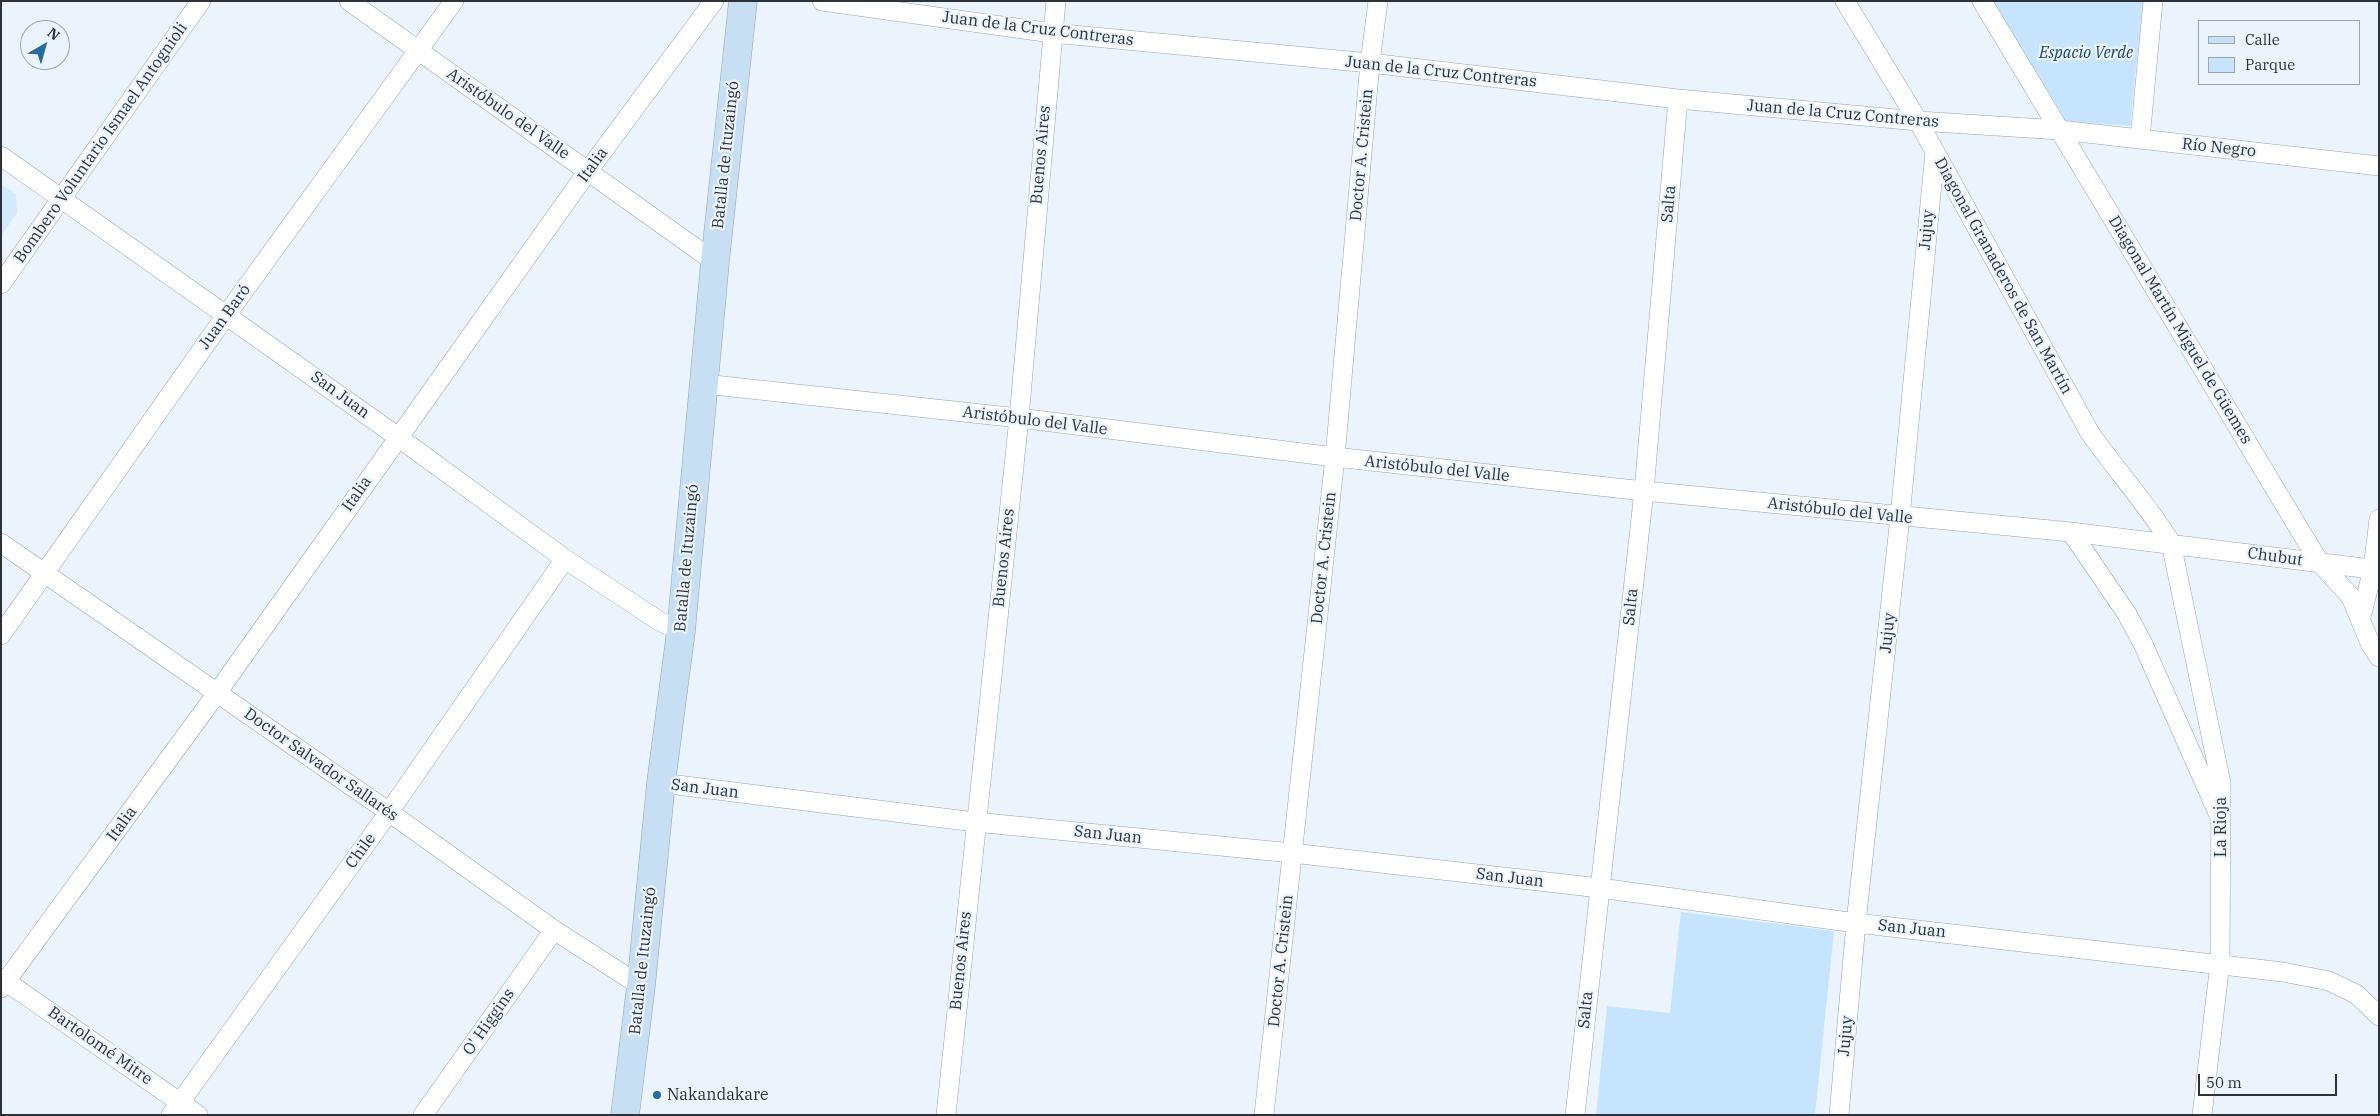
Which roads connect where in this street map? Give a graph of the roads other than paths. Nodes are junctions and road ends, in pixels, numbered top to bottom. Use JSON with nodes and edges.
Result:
{"nodes":[{"id":1,"x":201,"y":1,"type":"edge"},
{"id":2,"x":349,"y":1,"type":"edge"},
{"id":3,"x":454,"y":1,"type":"edge"},
{"id":4,"x":714,"y":1,"type":"edge"},
{"id":5,"x":743,"y":1,"type":"edge"},
{"id":6,"x":822,"y":1,"type":"edge"},
{"id":7,"x":1056,"y":1,"type":"edge"},
{"id":8,"x":1378,"y":1,"type":"edge"},
{"id":9,"x":1845,"y":1,"type":"edge"},
{"id":10,"x":1982,"y":1,"type":"edge"},
{"id":11,"x":2153,"y":1,"type":"edge"},
{"id":12,"x":1052,"y":33,"type":"junction"},
{"id":13,"x":419,"y":50,"type":"junction"},
{"id":14,"x":1370,"y":63,"type":"junction"},
{"id":15,"x":1678,"y":99,"type":"junction"},
{"id":16,"x":1918,"y":121,"type":"junction"},
{"id":17,"x":2060,"y":130,"type":"junction"},
{"id":18,"x":2140,"y":139,"type":"junction"},
{"id":19,"x":1934,"y":152,"type":"junction"},
{"id":20,"x":1,"y":156,"type":"edge"},
{"id":21,"x":2379,"y":166,"type":"edge"},
{"id":22,"x":588,"y":171,"type":"junction"},
{"id":23,"x":62,"y":199,"type":"junction"},
{"id":24,"x":715,"y":262,"type":"junction"},
{"id":25,"x":1,"y":284,"type":"edge"},
{"id":26,"x":227,"y":314,"type":"junction"},
{"id":27,"x":704,"y":384,"type":"junction"},
{"id":28,"x":1020,"y":418,"type":"junction"},
{"id":29,"x":398,"y":437,"type":"junction"},
{"id":30,"x":1335,"y":457,"type":"junction"},
{"id":31,"x":1644,"y":491,"type":"junction"},
{"id":32,"x":1900,"y":517,"type":"junction"},
{"id":33,"x":2379,"y":519,"type":"edge"},
{"id":34,"x":2071,"y":532,"type":"junction"},
{"id":35,"x":1,"y":543,"type":"edge"},
{"id":36,"x":2171,"y":543,"type":"junction"},
{"id":37,"x":565,"y":559,"type":"junction"},
{"id":38,"x":2320,"y":563,"type":"junction"},
{"id":39,"x":2376,"y":569,"type":"edge"},
{"id":40,"x":44,"y":573,"type":"junction"},
{"id":41,"x":2361,"y":617,"type":"junction"},
{"id":42,"x":680,"y":631,"type":"junction"},
{"id":43,"x":1,"y":635,"type":"edge"},
{"id":44,"x":2379,"y":657,"type":"edge"},
{"id":45,"x":217,"y":693,"type":"junction"},
{"id":46,"x":660,"y":783,"type":"junction"},
{"id":47,"x":389,"y":812,"type":"junction"},
{"id":48,"x":2221,"y":820,"type":"junction"},
{"id":49,"x":975,"y":822,"type":"junction"},
{"id":50,"x":1292,"y":853,"type":"junction"},
{"id":51,"x":1600,"y":888,"type":"junction"},
{"id":52,"x":1856,"y":923,"type":"junction"},
{"id":53,"x":554,"y":930,"type":"junction"},
{"id":54,"x":2220,"y":963,"type":"junction"},
{"id":55,"x":3,"y":982,"type":"edge"},
{"id":56,"x":641,"y":986,"type":"junction"},
{"id":57,"x":2379,"y":1016,"type":"edge"},
{"id":58,"x":175,"y":1108,"type":"edge"},
{"id":59,"x":198,"y":1115,"type":"edge"},
{"id":60,"x":423,"y":1115,"type":"edge"},
{"id":61,"x":625,"y":1115,"type":"edge"},
{"id":62,"x":946,"y":1115,"type":"edge"},
{"id":63,"x":1264,"y":1115,"type":"edge"},
{"id":64,"x":1575,"y":1115,"type":"edge"},
{"id":65,"x":1839,"y":1115,"type":"edge"},
{"id":66,"x":2202,"y":1115,"type":"edge"}],
"edges":[{"from":1,"to":23,"type":"street","name":"Bombero Voluntario Ismael Antognioli"},
{"from":2,"to":13,"type":"street","name":"Aristóbulo del Valle"},
{"from":3,"to":13,"type":"street","name":"Juan Baró"},
{"from":4,"to":22,"type":"street","name":"Italia"},
{"from":5,"to":24,"type":"main road","name":"Batalla de Ituzaingó"},
{"from":6,"to":12,"type":"street","name":"Juan de la Cruz Contreras"},
{"from":7,"to":12,"type":"street","name":"Buenos Aires"},
{"from":8,"to":14,"type":"street","name":"Doctor A. Cristein"},
{"from":9,"to":16,"type":"street","name":"Diagonal Granaderos de San Martín"},
{"from":10,"to":17,"type":"street","name":"Diagonal Martín Miguel de Güemes"},
{"from":11,"to":18,"type":"street"},
{"from":12,"to":14,"type":"street","name":"Juan de la Cruz Contreras"},
{"from":12,"to":28,"type":"street","name":"Buenos Aires"},
{"from":13,"to":22,"type":"street","name":"Aristóbulo del Valle"},
{"from":13,"to":26,"type":"street","name":"Juan Baró"},
{"from":14,"to":15,"type":"street","name":"Juan de la Cruz Contreras"},
{"from":14,"to":30,"type":"street","name":"Doctor A. Cristein"},
{"from":15,"to":16,"type":"street","name":"Juan de la Cruz Contreras"},
{"from":15,"to":31,"type":"street","name":"Salta"},
{"from":16,"to":17,"type":"street","name":"Juan de la Cruz Contreras"},
{"from":16,"to":19,"type":"street","name":"Diagonal Granaderos de San Martín"},
{"from":17,"to":18,"type":"street","name":"Río Negro"},
{"from":17,"to":38,"type":"street","name":"Diagonal Martín Miguel de Güemes"},
{"from":18,"to":21,"type":"street","name":"Río Negro"},
{"from":19,"to":32,"type":"street","name":"Jujuy"},
{"from":19,"to":36,"type":"street","name":"Diagonal Granaderos de San Martín"},
{"from":20,"to":23,"type":"street","name":"San Juan"},
{"from":22,"to":24,"type":"street","name":"Aristóbulo del Valle"},
{"from":22,"to":29,"type":"street","name":"Italia"},
{"from":23,"to":25,"type":"street","name":"Bombero Voluntario Ismael Antognioli"},
{"from":23,"to":26,"type":"street","name":"San Juan"},
{"from":24,"to":27,"type":"main road","name":"Batalla de Ituzaingó"},
{"from":26,"to":29,"type":"street","name":"San Juan"},
{"from":26,"to":40,"type":"street","name":"Juan Baró"},
{"from":27,"to":28,"type":"street","name":"Aristóbulo del Valle"},
{"from":27,"to":42,"type":"main road","name":"Batalla de Ituzaingó"},
{"from":28,"to":30,"type":"street","name":"Aristóbulo del Valle"},
{"from":28,"to":49,"type":"street","name":"Buenos Aires"},
{"from":29,"to":37,"type":"street","name":"San Juan"},
{"from":29,"to":45,"type":"street","name":"Italia"},
{"from":30,"to":31,"type":"street","name":"Aristóbulo del Valle"},
{"from":30,"to":50,"type":"street","name":"Doctor A. Cristein"},
{"from":31,"to":32,"type":"street","name":"Aristóbulo del Valle"},
{"from":31,"to":51,"type":"street","name":"Salta"},
{"from":32,"to":34,"type":"street","name":"Aristóbulo del Valle"},
{"from":32,"to":52,"type":"street","name":"Jujuy"},
{"from":33,"to":39,"type":"street"},
{"from":34,"to":36,"type":"street","name":"Aristóbulo del Valle"},
{"from":34,"to":48,"type":"street"},
{"from":35,"to":40,"type":"street","name":"Doctor Salvador Sallarés"},
{"from":36,"to":38,"type":"street","name":"Chubut"},
{"from":36,"to":48,"type":"street","name":"La Rioja"},
{"from":37,"to":42,"type":"street","name":"San Juan"},
{"from":37,"to":47,"type":"street","name":"Chile"},
{"from":38,"to":39,"type":"street","name":"Chubut"},
{"from":38,"to":41,"type":"street","name":"Diagonal Martín Miguel de Güemes"},
{"from":39,"to":41,"type":"street"},
{"from":40,"to":43,"type":"street","name":"Juan Baró"},
{"from":40,"to":45,"type":"street","name":"Doctor Salvador Sallarés"},
{"from":41,"to":44,"type":"street","name":"Diagonal Martín Miguel de Güemes"},
{"from":42,"to":46,"type":"main road","name":"Batalla de Ituzaingó"},
{"from":45,"to":47,"type":"street","name":"Doctor Salvador Sallarés"},
{"from":45,"to":55,"type":"street","name":"Italia"},
{"from":46,"to":49,"type":"street","name":"San Juan"},
{"from":46,"to":56,"type":"main road","name":"Batalla de Ituzaingó"},
{"from":47,"to":53,"type":"street","name":"Doctor Salvador Sallarés"},
{"from":47,"to":58,"type":"street","name":"Chile"},
{"from":48,"to":54,"type":"street","name":"La Rioja"},
{"from":49,"to":50,"type":"street","name":"San Juan"},
{"from":49,"to":62,"type":"street","name":"Buenos Aires"},
{"from":50,"to":51,"type":"street","name":"San Juan"},
{"from":50,"to":63,"type":"street","name":"Doctor A. Cristein"},
{"from":51,"to":52,"type":"street","name":"San Juan"},
{"from":51,"to":64,"type":"street","name":"Salta"},
{"from":52,"to":54,"type":"street","name":"San Juan"},
{"from":52,"to":65,"type":"street","name":"Jujuy"},
{"from":53,"to":56,"type":"street","name":"Doctor Salvador Sallarés"},
{"from":53,"to":60,"type":"street","name":"O' Higgins"},
{"from":54,"to":57,"type":"street","name":"San Juan"},
{"from":54,"to":66,"type":"street","name":"La Rioja"},
{"from":55,"to":58,"type":"street","name":"Bartolomé Mitre"},
{"from":56,"to":61,"type":"main road","name":"Batalla de Ituzaingó"},
{"from":58,"to":59,"type":"street","name":"Bartolomé Mitre"}]}
